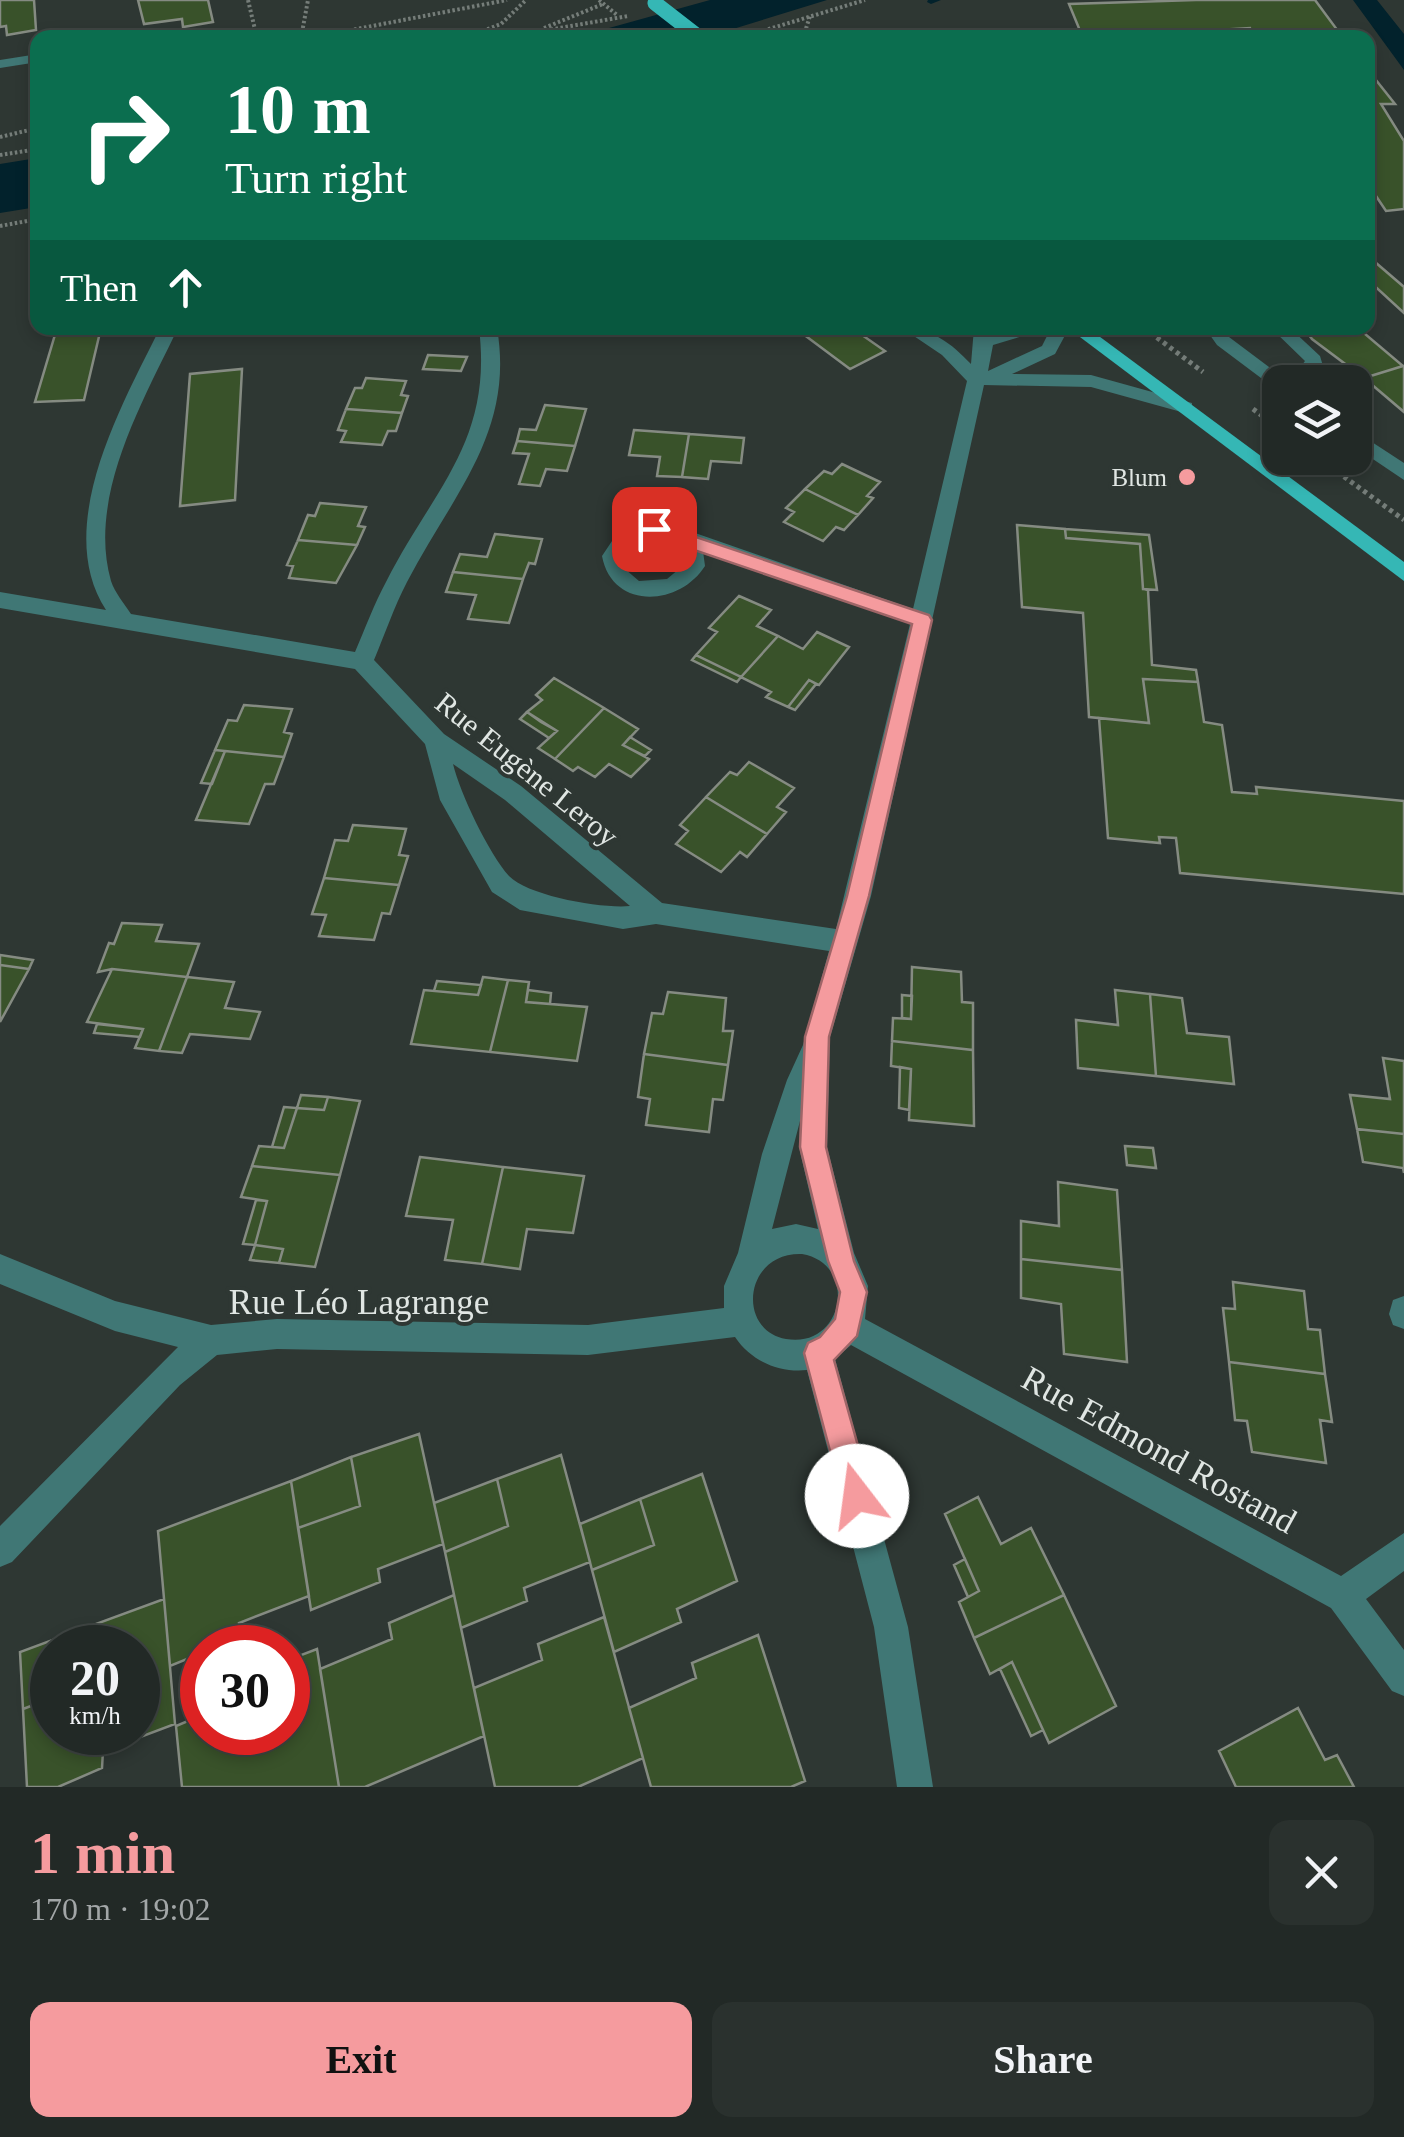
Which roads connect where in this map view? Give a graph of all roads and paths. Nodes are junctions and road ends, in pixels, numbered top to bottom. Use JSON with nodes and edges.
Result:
{"nodes":[{"id":1,"x":248,"y":0,"type":"edge"},
{"id":2,"x":308,"y":0,"type":"edge"},
{"id":3,"x":507,"y":0,"type":"edge"},
{"id":4,"x":526,"y":0,"type":"edge"},
{"id":5,"x":865,"y":0,"type":"edge"},
{"id":6,"x":601,"y":2,"type":"edge"},
{"id":7,"x":653,"y":2,"type":"edge"},
{"id":8,"x":618,"y":15,"type":"dead end"},
{"id":9,"x":629,"y":16,"type":"dead end"},
{"id":10,"x":810,"y":16,"type":"junction"},
{"id":11,"x":255,"y":30,"type":"edge"},
{"id":12,"x":302,"y":30,"type":"edge"},
{"id":13,"x":351,"y":30,"type":"edge"},
{"id":14,"x":485,"y":30,"type":"edge"},
{"id":15,"x":538,"y":30,"type":"edge"},
{"id":16,"x":548,"y":30,"type":"edge"},
{"id":17,"x":690,"y":30,"type":"edge"},
{"id":18,"x":763,"y":30,"type":"edge"},
{"id":19,"x":806,"y":30,"type":"edge"},
{"id":20,"x":30,"y":59,"type":"edge"},
{"id":21,"x":0,"y":64,"type":"edge"},
{"id":22,"x":30,"y":130,"type":"edge"},
{"id":23,"x":0,"y":136,"type":"edge"},
{"id":24,"x":30,"y":150,"type":"edge"},
{"id":25,"x":0,"y":155,"type":"edge"},
{"id":26,"x":30,"y":220,"type":"edge"},
{"id":27,"x":0,"y":226,"type":"edge"},
{"id":28,"x":166,"y":335,"type":"edge"},
{"id":29,"x":489,"y":335,"type":"edge"},
{"id":30,"x":922,"y":335,"type":"edge"},
{"id":31,"x":984,"y":335,"type":"edge"},
{"id":32,"x":1056,"y":335,"type":"edge"},
{"id":33,"x":1087,"y":335,"type":"edge"},
{"id":34,"x":1219,"y":335,"type":"edge"},
{"id":35,"x":1287,"y":335,"type":"edge"},
{"id":36,"x":1314,"y":365,"type":"edge"},
{"id":37,"x":1262,"y":370,"type":"edge"},
{"id":38,"x":980,"y":379,"type":"junction"},
{"id":39,"x":1185,"y":406,"type":"junction"},
{"id":40,"x":1372,"y":449,"type":"edge"},
{"id":41,"x":1404,"y":473,"type":"edge"},
{"id":42,"x":1342,"y":475,"type":"edge"},
{"id":43,"x":1404,"y":520,"type":"edge"},
{"id":44,"x":674,"y":533,"type":"dead end"},
{"id":45,"x":1404,"y":573,"type":"edge"},
{"id":46,"x":0,"y":600,"type":"edge"},
{"id":47,"x":122,"y":618,"type":"junction"},
{"id":48,"x":922,"y":620,"type":"junction"},
{"id":49,"x":362,"y":662,"type":"junction"},
{"id":50,"x":436,"y":740,"type":"junction"},
{"id":51,"x":656,"y":912,"type":"junction"},
{"id":52,"x":846,"y":942,"type":"junction"},
{"id":53,"x":817,"y":1037,"type":"junction"},
{"id":54,"x":752,"y":1257,"type":"junction"},
{"id":55,"x":841,"y":1261,"type":"junction"},
{"id":56,"x":0,"y":1270,"type":"edge"},
{"id":57,"x":745,"y":1321,"type":"junction"},
{"id":58,"x":847,"y":1326,"type":"junction"},
{"id":59,"x":211,"y":1340,"type":"junction"},
{"id":60,"x":818,"y":1353,"type":"junction"},
{"id":61,"x":0,"y":1550,"type":"edge"},
{"id":62,"x":1404,"y":1550,"type":"edge"},
{"id":63,"x":1343,"y":1596,"type":"junction"},
{"id":64,"x":1404,"y":1678,"type":"edge"},
{"id":65,"x":914,"y":1787,"type":"edge"}],
"edges":[{"from":1,"to":11,"type":"path"},
{"from":2,"to":12,"type":"path"},
{"from":3,"to":13,"type":"path"},
{"from":4,"to":14,"type":"path"},
{"from":5,"to":10,"type":"path"},
{"from":6,"to":8,"type":"path"},
{"from":6,"to":15,"type":"path"},
{"from":7,"to":17,"type":"main road","bridge":true},
{"from":9,"to":16,"type":"path"},
{"from":10,"to":18,"type":"path"},
{"from":10,"to":19,"type":"path"},
{"from":20,"to":21,"type":"street"},
{"from":22,"to":23,"type":"path"},
{"from":24,"to":25,"type":"path"},
{"from":26,"to":27,"type":"path"},
{"from":28,"to":47,"type":"street"},
{"from":29,"to":49,"type":"street"},
{"from":30,"to":38,"type":"street"},
{"from":31,"to":38,"type":"street"},
{"from":32,"to":38,"type":"street"},
{"from":33,"to":39,"type":"main road"},
{"from":34,"to":37,"type":"street"},
{"from":35,"to":36,"type":"street"},
{"from":38,"to":39,"type":"street"},
{"from":38,"to":48,"type":"street"},
{"from":39,"to":45,"type":"main road"},
{"from":40,"to":41,"type":"street"},
{"from":42,"to":43,"type":"path"},
{"from":44,"to":48,"type":"street"},
{"from":46,"to":47,"type":"street"},
{"from":47,"to":49,"type":"street"},
{"from":48,"to":52,"type":"street"},
{"from":49,"to":50,"type":"street","name":"Rue Eugène Leroy"},
{"from":50,"to":51,"type":"street","name":"Rue Eugène Leroy"},
{"from":50,"to":51,"type":"street"},
{"from":51,"to":52,"type":"street"},
{"from":52,"to":53,"type":"street"},
{"from":53,"to":54,"type":"street"},
{"from":53,"to":55,"type":"street"},
{"from":54,"to":55,"type":"street"},
{"from":54,"to":57,"type":"street"},
{"from":55,"to":58,"type":"street"},
{"from":56,"to":59,"type":"street"},
{"from":57,"to":59,"type":"street","name":"Rue Léo Lagrange"},
{"from":57,"to":60,"type":"street"},
{"from":58,"to":60,"type":"street"},
{"from":58,"to":63,"type":"street","name":"Rue Edmond Rostand"},
{"from":59,"to":61,"type":"street","name":"Rue Léo Lagrange"},
{"from":60,"to":65,"type":"street"},
{"from":62,"to":63,"type":"street"},
{"from":63,"to":64,"type":"street","name":"Rue Edmond Rostand"}]}
